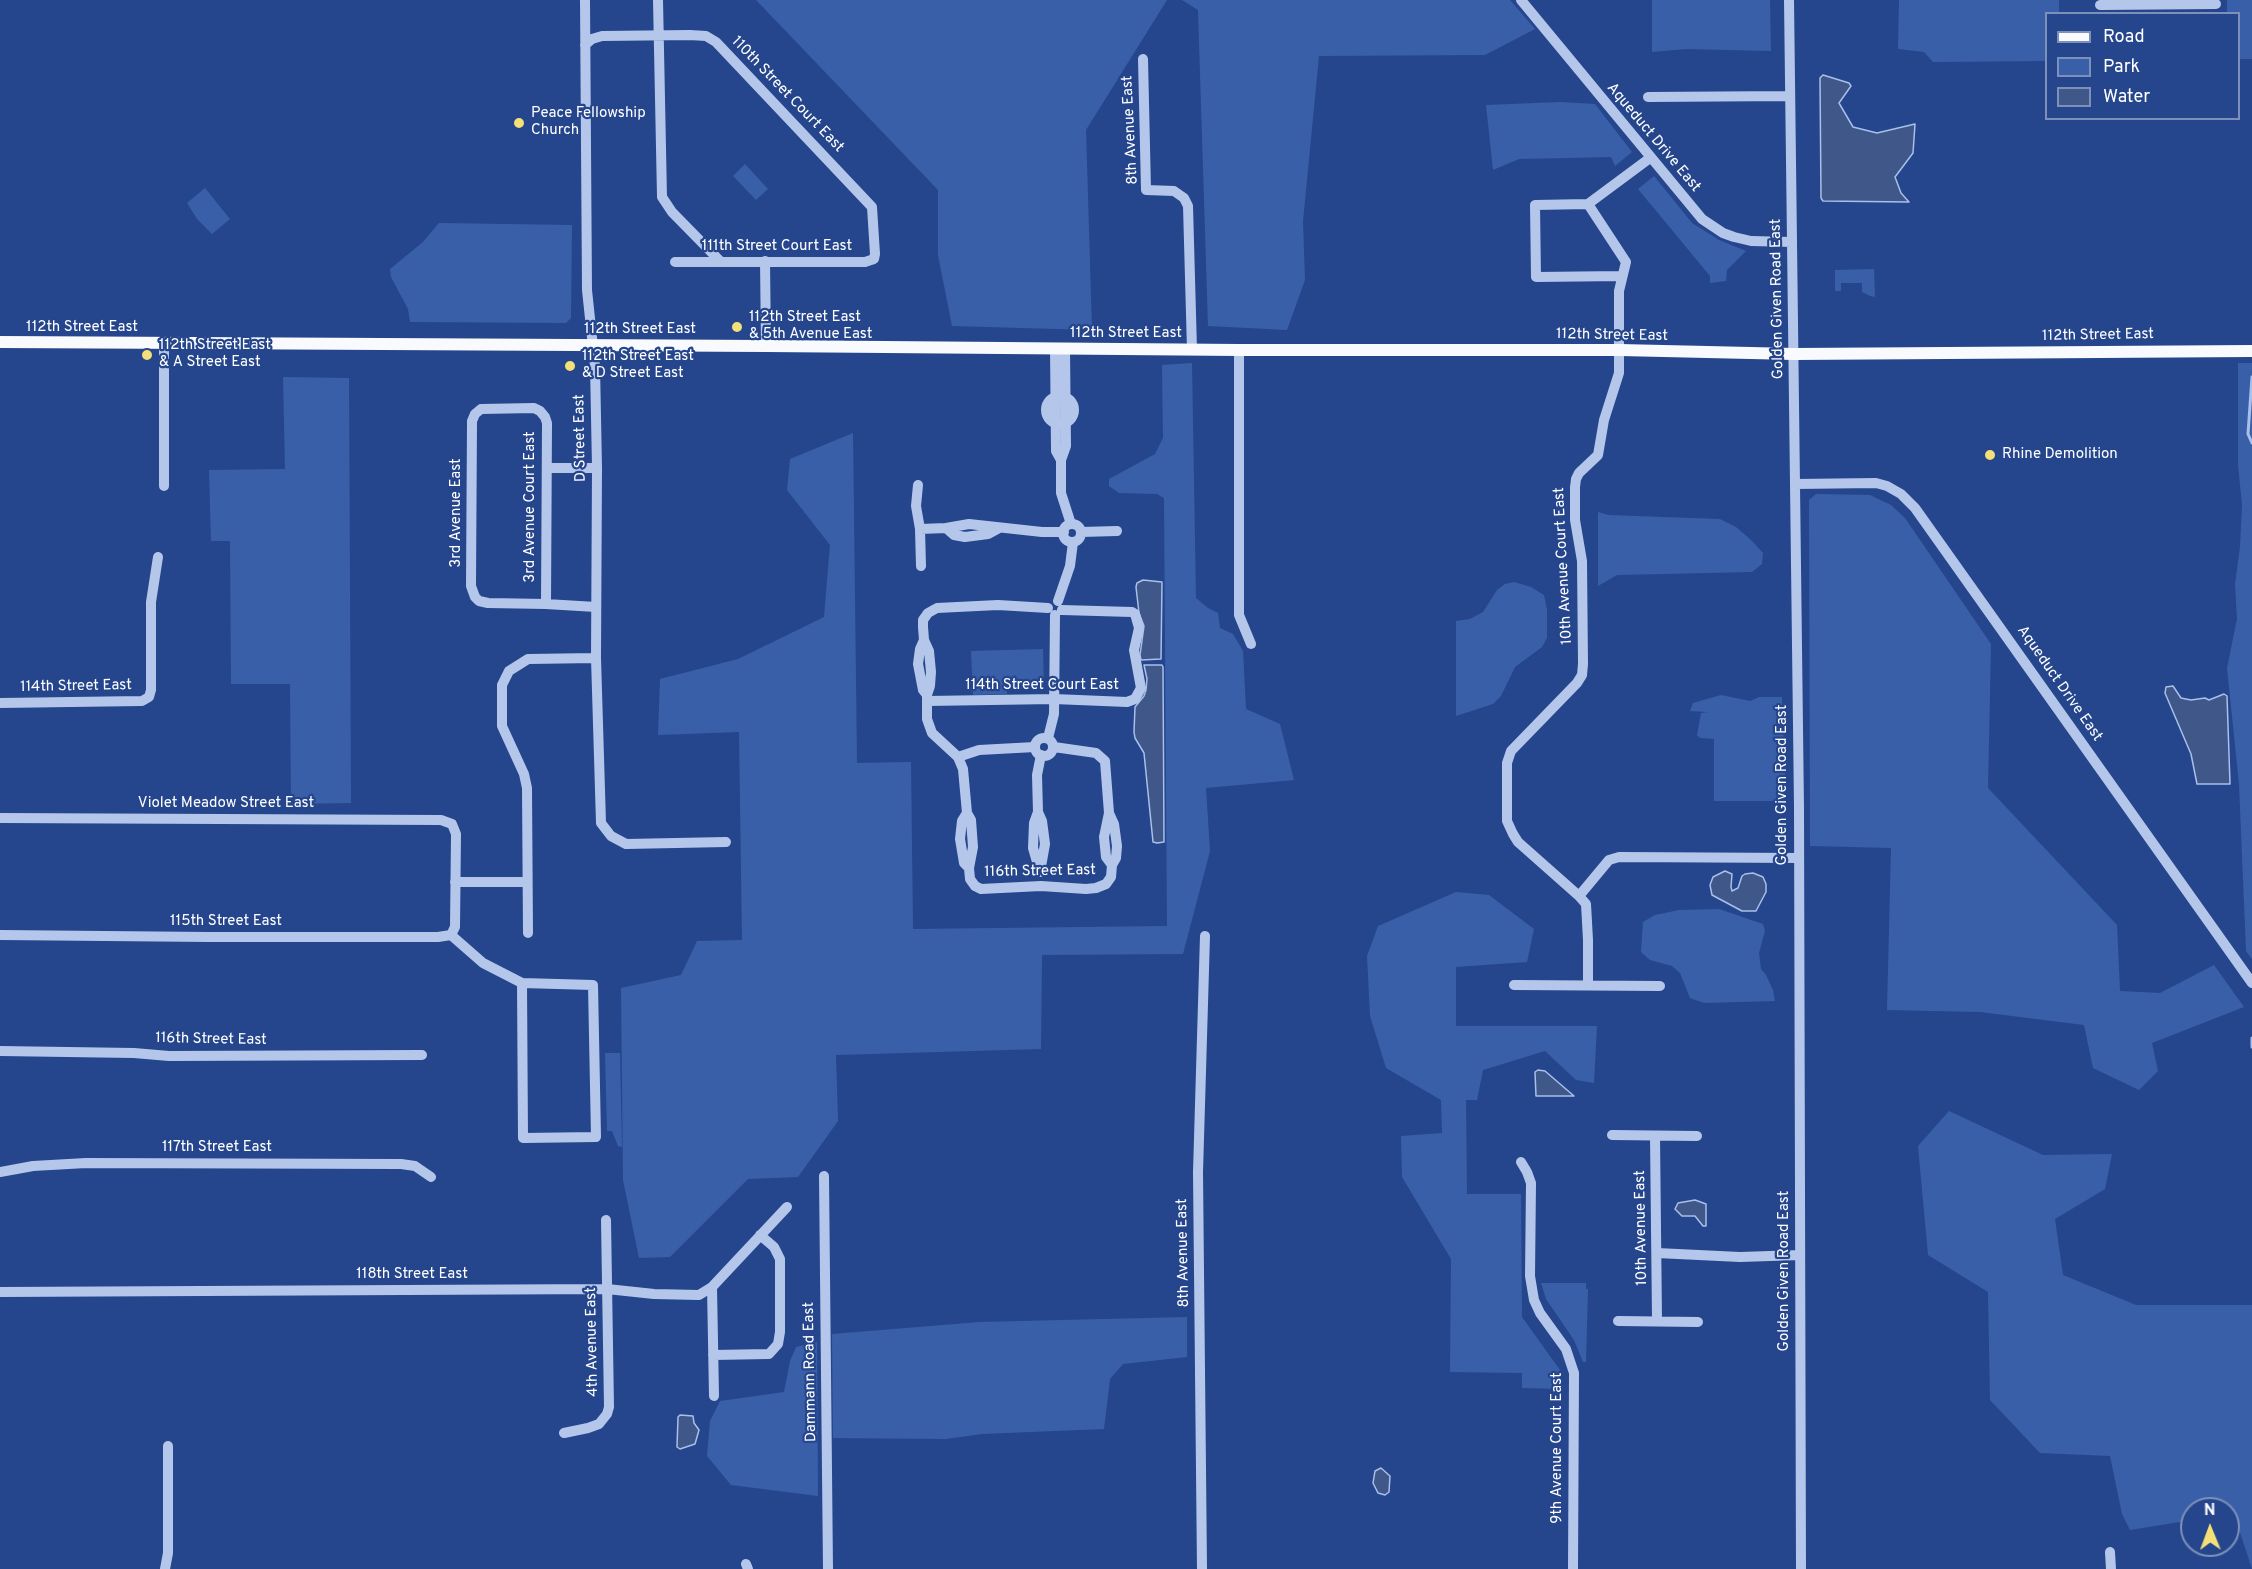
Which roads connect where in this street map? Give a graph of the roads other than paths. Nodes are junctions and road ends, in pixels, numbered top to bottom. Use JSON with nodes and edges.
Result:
{"nodes":[{"id":1,"x":585,"y":0,"type":"edge"},
{"id":2,"x":658,"y":0,"type":"edge"},
{"id":3,"x":1521,"y":0,"type":"edge"},
{"id":4,"x":1788,"y":0,"type":"edge"},
{"id":5,"x":2179,"y":2,"type":"edge"},
{"id":6,"x":2216,"y":4,"type":"dead end"},
{"id":7,"x":2100,"y":5,"type":"dead end"},
{"id":8,"x":659,"y":35,"type":"junction"},
{"id":9,"x":585,"y":45,"type":"junction"},
{"id":10,"x":1143,"y":59,"type":"dead end"},
{"id":11,"x":1790,"y":96,"type":"junction"},
{"id":12,"x":1648,"y":97,"type":"dead end"},
{"id":13,"x":1646,"y":162,"type":"junction"},
{"id":14,"x":1588,"y":204,"type":"junction"},
{"id":15,"x":1792,"y":242,"type":"junction"},
{"id":16,"x":875,"y":254,"type":"joint"},
{"id":17,"x":720,"y":261,"type":"junction"},
{"id":18,"x":765,"y":261,"type":"junction"},
{"id":19,"x":675,"y":262,"type":"dead end"},
{"id":20,"x":1621,"y":276,"type":"junction"},
{"id":21,"x":0,"y":342,"type":"edge"},
{"id":22,"x":164,"y":343,"type":"junction"},
{"id":23,"x":593,"y":345,"type":"junction"},
{"id":24,"x":766,"y":346,"type":"junction"},
{"id":25,"x":1060,"y":348,"type":"junction"},
{"id":26,"x":1191,"y":350,"type":"junction"},
{"id":27,"x":1239,"y":350,"type":"junction"},
{"id":28,"x":1620,"y":350,"type":"junction"},
{"id":29,"x":2252,"y":351,"type":"edge"},
{"id":30,"x":1794,"y":354,"type":"junction"},
{"id":31,"x":1060,"y":397,"type":"junction"},
{"id":32,"x":474,"y":414,"type":"joint"},
{"id":33,"x":1061,"y":423,"type":"junction"},
{"id":34,"x":547,"y":468,"type":"junction"},
{"id":35,"x":597,"y":468,"type":"junction"},
{"id":36,"x":1795,"y":484,"type":"junction"},
{"id":37,"x":918,"y":485,"type":"dead end"},
{"id":38,"x":164,"y":486,"type":"dead end"},
{"id":39,"x":1067,"y":528,"type":"junction"},
{"id":40,"x":920,"y":529,"type":"junction"},
{"id":41,"x":1117,"y":531,"type":"dead end"},
{"id":42,"x":1081,"y":532,"type":"junction"},
{"id":43,"x":1073,"y":542,"type":"junction"},
{"id":44,"x":158,"y":557,"type":"dead end"},
{"id":45,"x":921,"y":566,"type":"dead end"},
{"id":46,"x":546,"y":604,"type":"junction"},
{"id":47,"x":596,"y":608,"type":"junction"},
{"id":48,"x":1056,"y":609,"type":"junction"},
{"id":49,"x":1251,"y":644,"type":"dead end"},
{"id":50,"x":596,"y":658,"type":"junction"},
{"id":51,"x":927,"y":698,"type":"junction"},
{"id":52,"x":1054,"y":699,"type":"junction"},
{"id":53,"x":0,"y":703,"type":"edge"},
{"id":54,"x":1051,"y":743,"type":"junction"},
{"id":55,"x":1038,"y":751,"type":"junction"},
{"id":56,"x":958,"y":757,"type":"junction"},
{"id":57,"x":0,"y":818,"type":"edge"},
{"id":58,"x":726,"y":842,"type":"dead end"},
{"id":59,"x":1799,"y":858,"type":"junction"},
{"id":60,"x":455,"y":882,"type":"junction"},
{"id":61,"x":527,"y":882,"type":"junction"},
{"id":62,"x":1041,"y":886,"type":"junction"},
{"id":63,"x":1579,"y":896,"type":"junction"},
{"id":64,"x":528,"y":933,"type":"dead end"},
{"id":65,"x":0,"y":935,"type":"edge"},
{"id":66,"x":451,"y":935,"type":"junction"},
{"id":67,"x":1205,"y":936,"type":"dead end"},
{"id":68,"x":522,"y":983,"type":"junction"},
{"id":69,"x":2252,"y":983,"type":"edge"},
{"id":70,"x":1514,"y":985,"type":"dead end"},
{"id":71,"x":1587,"y":985,"type":"junction"},
{"id":72,"x":1660,"y":986,"type":"dead end"},
{"id":73,"x":0,"y":1051,"type":"edge"},
{"id":74,"x":422,"y":1055,"type":"dead end"},
{"id":75,"x":1612,"y":1135,"type":"dead end"},
{"id":76,"x":1655,"y":1136,"type":"junction"},
{"id":77,"x":1697,"y":1136,"type":"dead end"},
{"id":78,"x":1521,"y":1162,"type":"dead end"},
{"id":79,"x":0,"y":1172,"type":"edge"},
{"id":80,"x":824,"y":1176,"type":"dead end"},
{"id":81,"x":431,"y":1177,"type":"dead end"},
{"id":82,"x":787,"y":1207,"type":"dead end"},
{"id":83,"x":606,"y":1220,"type":"dead end"},
{"id":84,"x":760,"y":1235,"type":"junction"},
{"id":85,"x":1658,"y":1253,"type":"junction"},
{"id":86,"x":1800,"y":1255,"type":"junction"},
{"id":87,"x":712,"y":1287,"type":"junction"},
{"id":88,"x":607,"y":1289,"type":"junction"},
{"id":89,"x":0,"y":1292,"type":"edge"},
{"id":90,"x":1658,"y":1320,"type":"junction"},
{"id":91,"x":1618,"y":1321,"type":"dead end"},
{"id":92,"x":1698,"y":1322,"type":"dead end"},
{"id":93,"x":713,"y":1354,"type":"junction"},
{"id":94,"x":714,"y":1396,"type":"dead end"},
{"id":95,"x":564,"y":1433,"type":"dead end"},
{"id":96,"x":168,"y":1446,"type":"dead end"},
{"id":97,"x":2110,"y":1552,"type":"dead end"},
{"id":98,"x":165,"y":1569,"type":"edge"},
{"id":99,"x":828,"y":1569,"type":"edge"},
{"id":100,"x":1202,"y":1569,"type":"edge"},
{"id":101,"x":1573,"y":1569,"type":"edge"},
{"id":102,"x":1801,"y":1569,"type":"edge"},
{"id":103,"x":2111,"y":1569,"type":"edge"}],
"edges":[{"from":1,"to":9,"type":"street","name":"D Street East"},
{"from":2,"to":8,"type":"street"},
{"from":3,"to":13,"type":"street","name":"Aqueduct Drive East"},
{"from":4,"to":11,"type":"street","name":"Golden Given Road East"},
{"from":5,"to":6,"type":"street"},
{"from":5,"to":7,"type":"street"},
{"from":8,"to":9,"type":"street","name":"110th Street Court East"},
{"from":8,"to":16,"type":"street","name":"110th Street Court East"},
{"from":8,"to":17,"type":"street"},
{"from":9,"to":23,"type":"street","name":"D Street East"},
{"from":10,"to":26,"type":"street","name":"8th Avenue East"},
{"from":11,"to":12,"type":"street"},
{"from":11,"to":15,"type":"street","name":"Golden Given Road East"},
{"from":13,"to":14,"type":"street"},
{"from":13,"to":15,"type":"street","name":"Aqueduct Drive East"},
{"from":14,"to":20,"type":"street","name":"10th Avenue Court East"},
{"from":14,"to":20,"type":"street"},
{"from":15,"to":30,"type":"street","name":"Golden Given Road East"},
{"from":16,"to":18,"type":"street","name":"111th Street Court East"},
{"from":17,"to":18,"type":"street","name":"111th Street Court East"},
{"from":17,"to":19,"type":"street","name":"111th Street Court East"},
{"from":18,"to":24,"type":"street"},
{"from":20,"to":28,"type":"street","name":"10th Avenue Court East"},
{"from":21,"to":22,"type":"main road","name":"112th Street East"},
{"from":22,"to":23,"type":"main road","name":"112th Street East"},
{"from":22,"to":38,"type":"street"},
{"from":23,"to":24,"type":"main road","name":"112th Street East"},
{"from":23,"to":35,"type":"street","name":"D Street East"},
{"from":24,"to":25,"type":"main road","name":"112th Street East"},
{"from":25,"to":26,"type":"main road","name":"112th Street East"},
{"from":25,"to":31,"type":"street"},
{"from":26,"to":27,"type":"main road","name":"112th Street East"},
{"from":27,"to":28,"type":"main road","name":"112th Street East"},
{"from":27,"to":49,"type":"street"},
{"from":28,"to":30,"type":"main road","name":"112th Street East"},
{"from":28,"to":63,"type":"street","name":"10th Avenue Court East"},
{"from":29,"to":30,"type":"main road","name":"112th Street East"},
{"from":30,"to":36,"type":"street","name":"Golden Given Road East"},
{"from":31,"to":33,"type":"street"},
{"from":31,"to":33,"type":"street"},
{"from":32,"to":34,"type":"street","name":"3rd Avenue Court East"},
{"from":32,"to":46,"type":"street","name":"3rd Avenue East"},
{"from":33,"to":39,"type":"street"},
{"from":34,"to":35,"type":"street"},
{"from":34,"to":46,"type":"street","name":"3rd Avenue Court East"},
{"from":35,"to":47,"type":"street","name":"D Street East"},
{"from":36,"to":59,"type":"street","name":"Golden Given Road East"},
{"from":36,"to":69,"type":"street","name":"Aqueduct Drive East"},
{"from":37,"to":40,"type":"street"},
{"from":39,"to":40,"type":"street"},
{"from":39,"to":42,"type":"street"},
{"from":39,"to":43,"type":"street"},
{"from":40,"to":45,"type":"street"},
{"from":41,"to":42,"type":"street"},
{"from":42,"to":43,"type":"street"},
{"from":43,"to":48,"type":"street"},
{"from":44,"to":53,"type":"street","name":"114th Street East"},
{"from":46,"to":47,"type":"street"},
{"from":47,"to":50,"type":"street","name":"D Street East"},
{"from":48,"to":51,"type":"street"},
{"from":48,"to":52,"type":"street"},
{"from":48,"to":52,"type":"street","name":"114th Street Court East"},
{"from":50,"to":58,"type":"street","name":"D Street East"},
{"from":50,"to":61,"type":"street"},
{"from":51,"to":52,"type":"street","name":"114th Street Court East"},
{"from":51,"to":56,"type":"street"},
{"from":52,"to":54,"type":"street"},
{"from":54,"to":55,"type":"street"},
{"from":54,"to":62,"type":"street","name":"116th Street East"},
{"from":55,"to":56,"type":"street"},
{"from":55,"to":62,"type":"street"},
{"from":56,"to":62,"type":"street","name":"116th Street East"},
{"from":57,"to":60,"type":"street","name":"Violet Meadow Street East"},
{"from":59,"to":63,"type":"street"},
{"from":59,"to":86,"type":"street","name":"Golden Given Road East"},
{"from":60,"to":61,"type":"street"},
{"from":60,"to":66,"type":"street"},
{"from":61,"to":64,"type":"street"},
{"from":63,"to":71,"type":"street"},
{"from":65,"to":66,"type":"street","name":"115th Street East"},
{"from":66,"to":68,"type":"street"},
{"from":67,"to":100,"type":"street","name":"8th Avenue East"},
{"from":68,"to":68,"type":"street"},
{"from":70,"to":71,"type":"street"},
{"from":71,"to":72,"type":"street"},
{"from":73,"to":74,"type":"street","name":"116th Street East"},
{"from":75,"to":76,"type":"street"},
{"from":76,"to":77,"type":"street"},
{"from":76,"to":85,"type":"street","name":"10th Avenue East"},
{"from":78,"to":101,"type":"street","name":"9th Avenue Court East"},
{"from":79,"to":81,"type":"street","name":"117th Street East"},
{"from":80,"to":99,"type":"street","name":"Dammann Road East"},
{"from":82,"to":84,"type":"street"},
{"from":83,"to":88,"type":"street","name":"4th Avenue East"},
{"from":84,"to":87,"type":"street"},
{"from":84,"to":93,"type":"street"},
{"from":85,"to":86,"type":"street"},
{"from":85,"to":90,"type":"street","name":"10th Avenue East"},
{"from":86,"to":102,"type":"street","name":"Golden Given Road East"},
{"from":87,"to":88,"type":"street","name":"118th Street East"},
{"from":87,"to":93,"type":"street"},
{"from":88,"to":89,"type":"street","name":"118th Street East"},
{"from":88,"to":95,"type":"street","name":"4th Avenue East"},
{"from":90,"to":91,"type":"street"},
{"from":90,"to":92,"type":"street"},
{"from":93,"to":94,"type":"street"},
{"from":96,"to":98,"type":"street"},
{"from":97,"to":103,"type":"street"}]}
